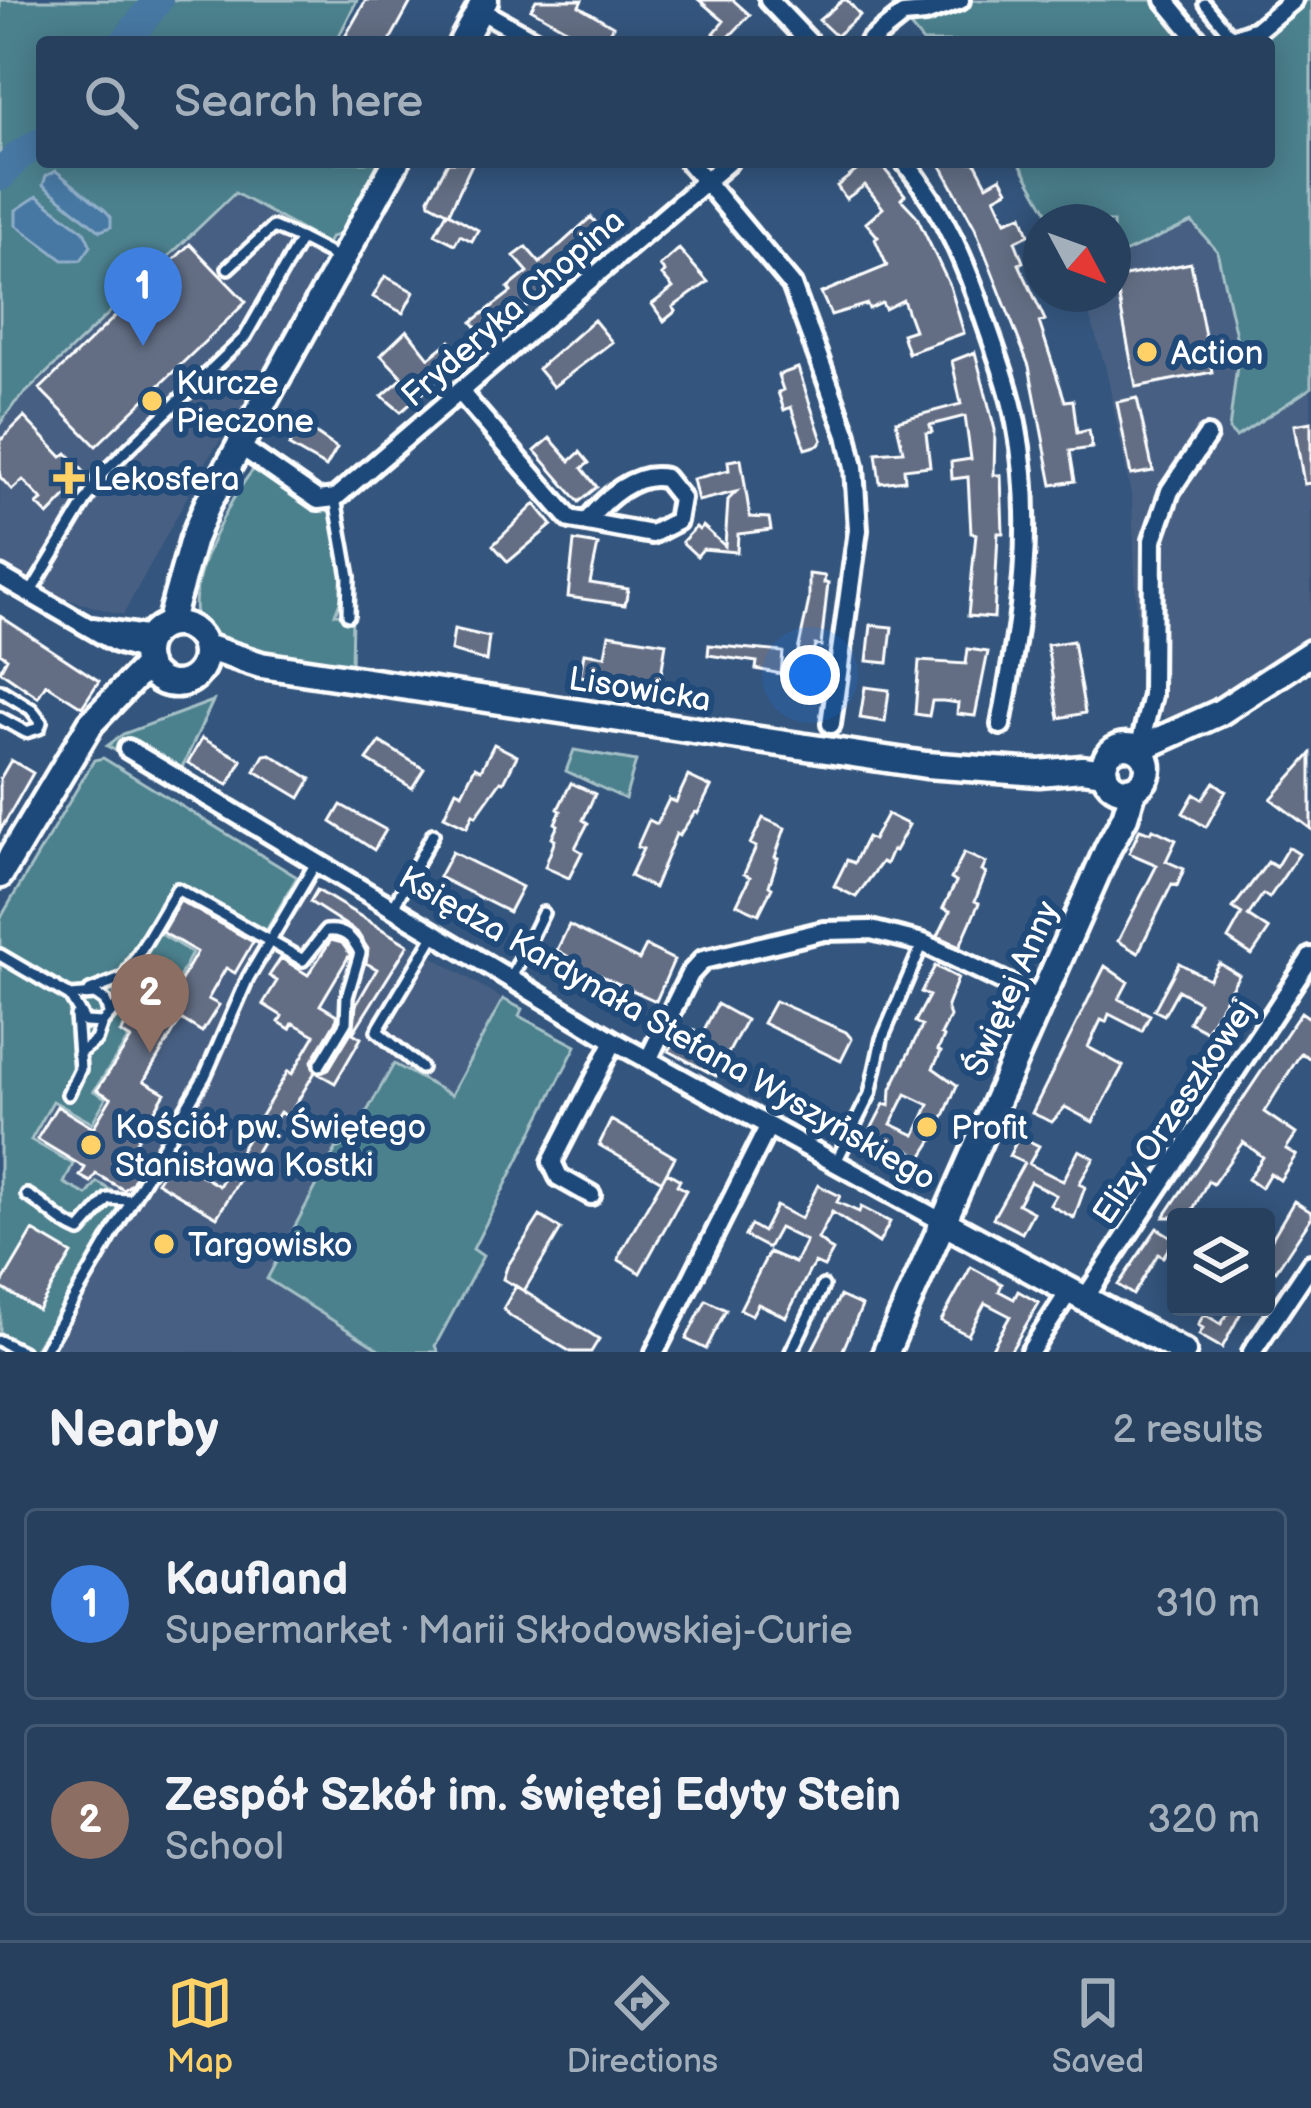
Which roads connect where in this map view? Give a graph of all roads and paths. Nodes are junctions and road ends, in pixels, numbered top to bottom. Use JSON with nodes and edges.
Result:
{"nodes":[{"id":1,"x":770,"y":0,"type":"edge"},
{"id":2,"x":960,"y":0,"type":"edge"},
{"id":3,"x":1165,"y":0,"type":"edge"},
{"id":4,"x":1293,"y":0,"type":"edge"},
{"id":5,"x":1205,"y":4,"type":"dead end"},
{"id":6,"x":482,"y":5,"type":"edge"},
{"id":7,"x":465,"y":36,"type":"edge"},
{"id":8,"x":528,"y":36,"type":"edge"},
{"id":9,"x":803,"y":36,"type":"edge"},
{"id":10,"x":876,"y":36,"type":"edge"},
{"id":11,"x":1195,"y":36,"type":"edge"},
{"id":12,"x":1226,"y":36,"type":"edge"},
{"id":13,"x":1241,"y":36,"type":"edge"},
{"id":14,"x":392,"y":168,"type":"edge"},
{"id":15,"x":694,"y":168,"type":"edge"},
{"id":16,"x":721,"y":168,"type":"edge"},
{"id":17,"x":909,"y":168,"type":"edge"},
{"id":18,"x":706,"y":181,"type":"junction"},
{"id":19,"x":301,"y":238,"type":"junction"},
{"id":20,"x":341,"y":260,"type":"junction"},
{"id":21,"x":229,"y":268,"type":"dead end"},
{"id":22,"x":460,"y":392,"type":"junction"},
{"id":23,"x":1207,"y":436,"type":"dead end"},
{"id":24,"x":240,"y":446,"type":"junction"},
{"id":25,"x":335,"y":498,"type":"junction"},
{"id":26,"x":587,"y":521,"type":"junction"},
{"id":27,"x":0,"y":575,"type":"edge"},
{"id":28,"x":29,"y":595,"type":"junction"},
{"id":29,"x":348,"y":615,"type":"dead end"},
{"id":30,"x":171,"y":650,"type":"junction"},
{"id":31,"x":1311,"y":653,"type":"edge"},
{"id":32,"x":1311,"y":668,"type":"edge"},
{"id":33,"x":0,"y":690,"type":"edge"},
{"id":34,"x":1151,"y":707,"type":"junction"},
{"id":35,"x":0,"y":718,"type":"edge"},
{"id":36,"x":831,"y":724,"type":"dead end"},
{"id":37,"x":1001,"y":725,"type":"dead end"},
{"id":38,"x":1185,"y":730,"type":"junction"},
{"id":39,"x":128,"y":749,"type":"dead end"},
{"id":40,"x":1128,"y":761,"type":"junction"},
{"id":41,"x":433,"y":833,"type":"dead end"},
{"id":42,"x":316,"y":863,"type":"junction"},
{"id":43,"x":0,"y":875,"type":"edge"},
{"id":44,"x":392,"y":909,"type":"junction"},
{"id":45,"x":543,"y":913,"type":"dead end"},
{"id":46,"x":435,"y":934,"type":"junction"},
{"id":47,"x":270,"y":941,"type":"junction"},
{"id":48,"x":923,"y":944,"type":"junction"},
{"id":49,"x":0,"y":955,"type":"edge"},
{"id":50,"x":1311,"y":957,"type":"edge"},
{"id":51,"x":303,"y":960,"type":"junction"},
{"id":52,"x":295,"y":974,"type":"dead end"},
{"id":53,"x":124,"y":978,"type":"junction"},
{"id":54,"x":510,"y":979,"type":"junction"},
{"id":55,"x":85,"y":993,"type":"junction"},
{"id":56,"x":70,"y":996,"type":"junction"},
{"id":57,"x":1042,"y":1000,"type":"junction"},
{"id":58,"x":75,"y":1011,"type":"junction"},
{"id":59,"x":105,"y":1017,"type":"junction"},
{"id":60,"x":614,"y":1041,"type":"junction"},
{"id":61,"x":78,"y":1054,"type":"junction"},
{"id":62,"x":648,"y":1060,"type":"junction"},
{"id":63,"x":320,"y":1065,"type":"dead end"},
{"id":64,"x":422,"y":1068,"type":"dead end"},
{"id":65,"x":68,"y":1094,"type":"dead end"},
{"id":66,"x":768,"y":1127,"type":"junction"},
{"id":67,"x":835,"y":1164,"type":"junction"},
{"id":68,"x":27,"y":1195,"type":"dead end"},
{"id":69,"x":591,"y":1195,"type":"dead end"},
{"id":70,"x":132,"y":1200,"type":"junction"},
{"id":71,"x":943,"y":1222,"type":"junction"},
{"id":72,"x":1311,"y":1264,"type":"edge"},
{"id":73,"x":823,"y":1286,"type":"dead end"},
{"id":74,"x":1077,"y":1294,"type":"junction"},
{"id":75,"x":0,"y":1340,"type":"edge"},
{"id":76,"x":22,"y":1352,"type":"edge"},
{"id":77,"x":43,"y":1352,"type":"edge"},
{"id":78,"x":655,"y":1352,"type":"edge"},
{"id":79,"x":791,"y":1352,"type":"edge"},
{"id":80,"x":886,"y":1352,"type":"edge"},
{"id":81,"x":1030,"y":1352,"type":"edge"},
{"id":82,"x":1183,"y":1352,"type":"edge"},
{"id":83,"x":1252,"y":1352,"type":"edge"}],
"edges":[{"from":1,"to":9,"type":"street"},
{"from":2,"to":10,"type":"street"},
{"from":3,"to":11,"type":"street"},
{"from":4,"to":13,"type":"street"},
{"from":5,"to":12,"type":"lane"},
{"from":6,"to":7,"type":"main road"},
{"from":6,"to":8,"type":"street"},
{"from":14,"to":20,"type":"main road"},
{"from":15,"to":18,"type":"street"},
{"from":16,"to":18,"type":"street","name":"Fryderyka Chopina"},
{"from":17,"to":37,"type":"street"},
{"from":18,"to":22,"type":"street","name":"Fryderyka Chopina"},
{"from":18,"to":36,"type":"street"},
{"from":19,"to":20,"type":"lane"},
{"from":19,"to":21,"type":"lane"},
{"from":19,"to":28,"type":"lane"},
{"from":20,"to":24,"type":"main road"},
{"from":22,"to":25,"type":"street","name":"Fryderyka Chopina"},
{"from":22,"to":26,"type":"street"},
{"from":23,"to":34,"type":"street"},
{"from":24,"to":25,"type":"street"},
{"from":24,"to":30,"type":"main road"},
{"from":25,"to":29,"type":"lane"},
{"from":26,"to":26,"type":"street"},
{"from":27,"to":28,"type":"street"},
{"from":28,"to":30,"type":"street"},
{"from":30,"to":40,"type":"main road","name":"Lisowicka"},
{"from":30,"to":43,"type":"main road"},
{"from":31,"to":38,"type":"main road","name":"Lisowicka"},
{"from":32,"to":40,"type":"main road"},
{"from":33,"to":35,"type":"lane"},
{"from":34,"to":38,"type":"street"},
{"from":34,"to":40,"type":"street"},
{"from":38,"to":40,"type":"main road","name":"Lisowicka"},
{"from":39,"to":42,"type":"street","name":"Księdza Kardynała Stefana Wyszyńskiego"},
{"from":40,"to":57,"type":"main road","name":"Świętej Anny"},
{"from":41,"to":44,"type":"lane"},
{"from":42,"to":44,"type":"street","name":"Księdza Kardynała Stefana Wyszyńskiego"},
{"from":42,"to":47,"type":"lane"},
{"from":44,"to":46,"type":"street","name":"Księdza Kardynała Stefana Wyszyńskiego"},
{"from":45,"to":54,"type":"lane"},
{"from":46,"to":54,"type":"street","name":"Księdza Kardynała Stefana Wyszyńskiego"},
{"from":46,"to":64,"type":"lane"},
{"from":47,"to":51,"type":"lane"},
{"from":47,"to":53,"type":"lane"},
{"from":47,"to":70,"type":"lane"},
{"from":48,"to":57,"type":"street"},
{"from":48,"to":62,"type":"street"},
{"from":48,"to":67,"type":"lane"},
{"from":49,"to":56,"type":"lane"},
{"from":50,"to":74,"type":"street","name":"Elizy Orzeszkowej"},
{"from":51,"to":52,"type":"lane"},
{"from":51,"to":63,"type":"lane"},
{"from":53,"to":55,"type":"lane"},
{"from":53,"to":59,"type":"lane"},
{"from":54,"to":60,"type":"street","name":"Księdza Kardynała Stefana Wyszyńskiego"},
{"from":55,"to":56,"type":"lane"},
{"from":55,"to":59,"type":"lane"},
{"from":56,"to":58,"type":"lane"},
{"from":57,"to":71,"type":"main road","name":"Świętej Anny"},
{"from":58,"to":59,"type":"lane"},
{"from":58,"to":61,"type":"lane"},
{"from":59,"to":61,"type":"lane"},
{"from":60,"to":62,"type":"street","name":"Księdza Kardynała Stefana Wyszyńskiego"},
{"from":60,"to":69,"type":"street"},
{"from":61,"to":65,"type":"lane"},
{"from":62,"to":66,"type":"street","name":"Księdza Kardynała Stefana Wyszyńskiego"},
{"from":66,"to":67,"type":"street","name":"Księdza Kardynała Stefana Wyszyńskiego"},
{"from":66,"to":78,"type":"street"},
{"from":67,"to":71,"type":"street","name":"Księdza Kardynała Stefana Wyszyńskiego"},
{"from":68,"to":70,"type":"lane"},
{"from":70,"to":77,"type":"lane"},
{"from":71,"to":74,"type":"main road","name":"Księdza Kardynała Stefana Wyszyńskiego"},
{"from":71,"to":80,"type":"main road","name":"Świętej Anny"},
{"from":72,"to":83,"type":"street"},
{"from":73,"to":79,"type":"lane"},
{"from":74,"to":81,"type":"street","name":"Elizy Orzeszkowej"},
{"from":74,"to":82,"type":"main road","name":"Księdza Kardynała Stefana Wyszyńskiego"},
{"from":75,"to":76,"type":"lane"}]}
